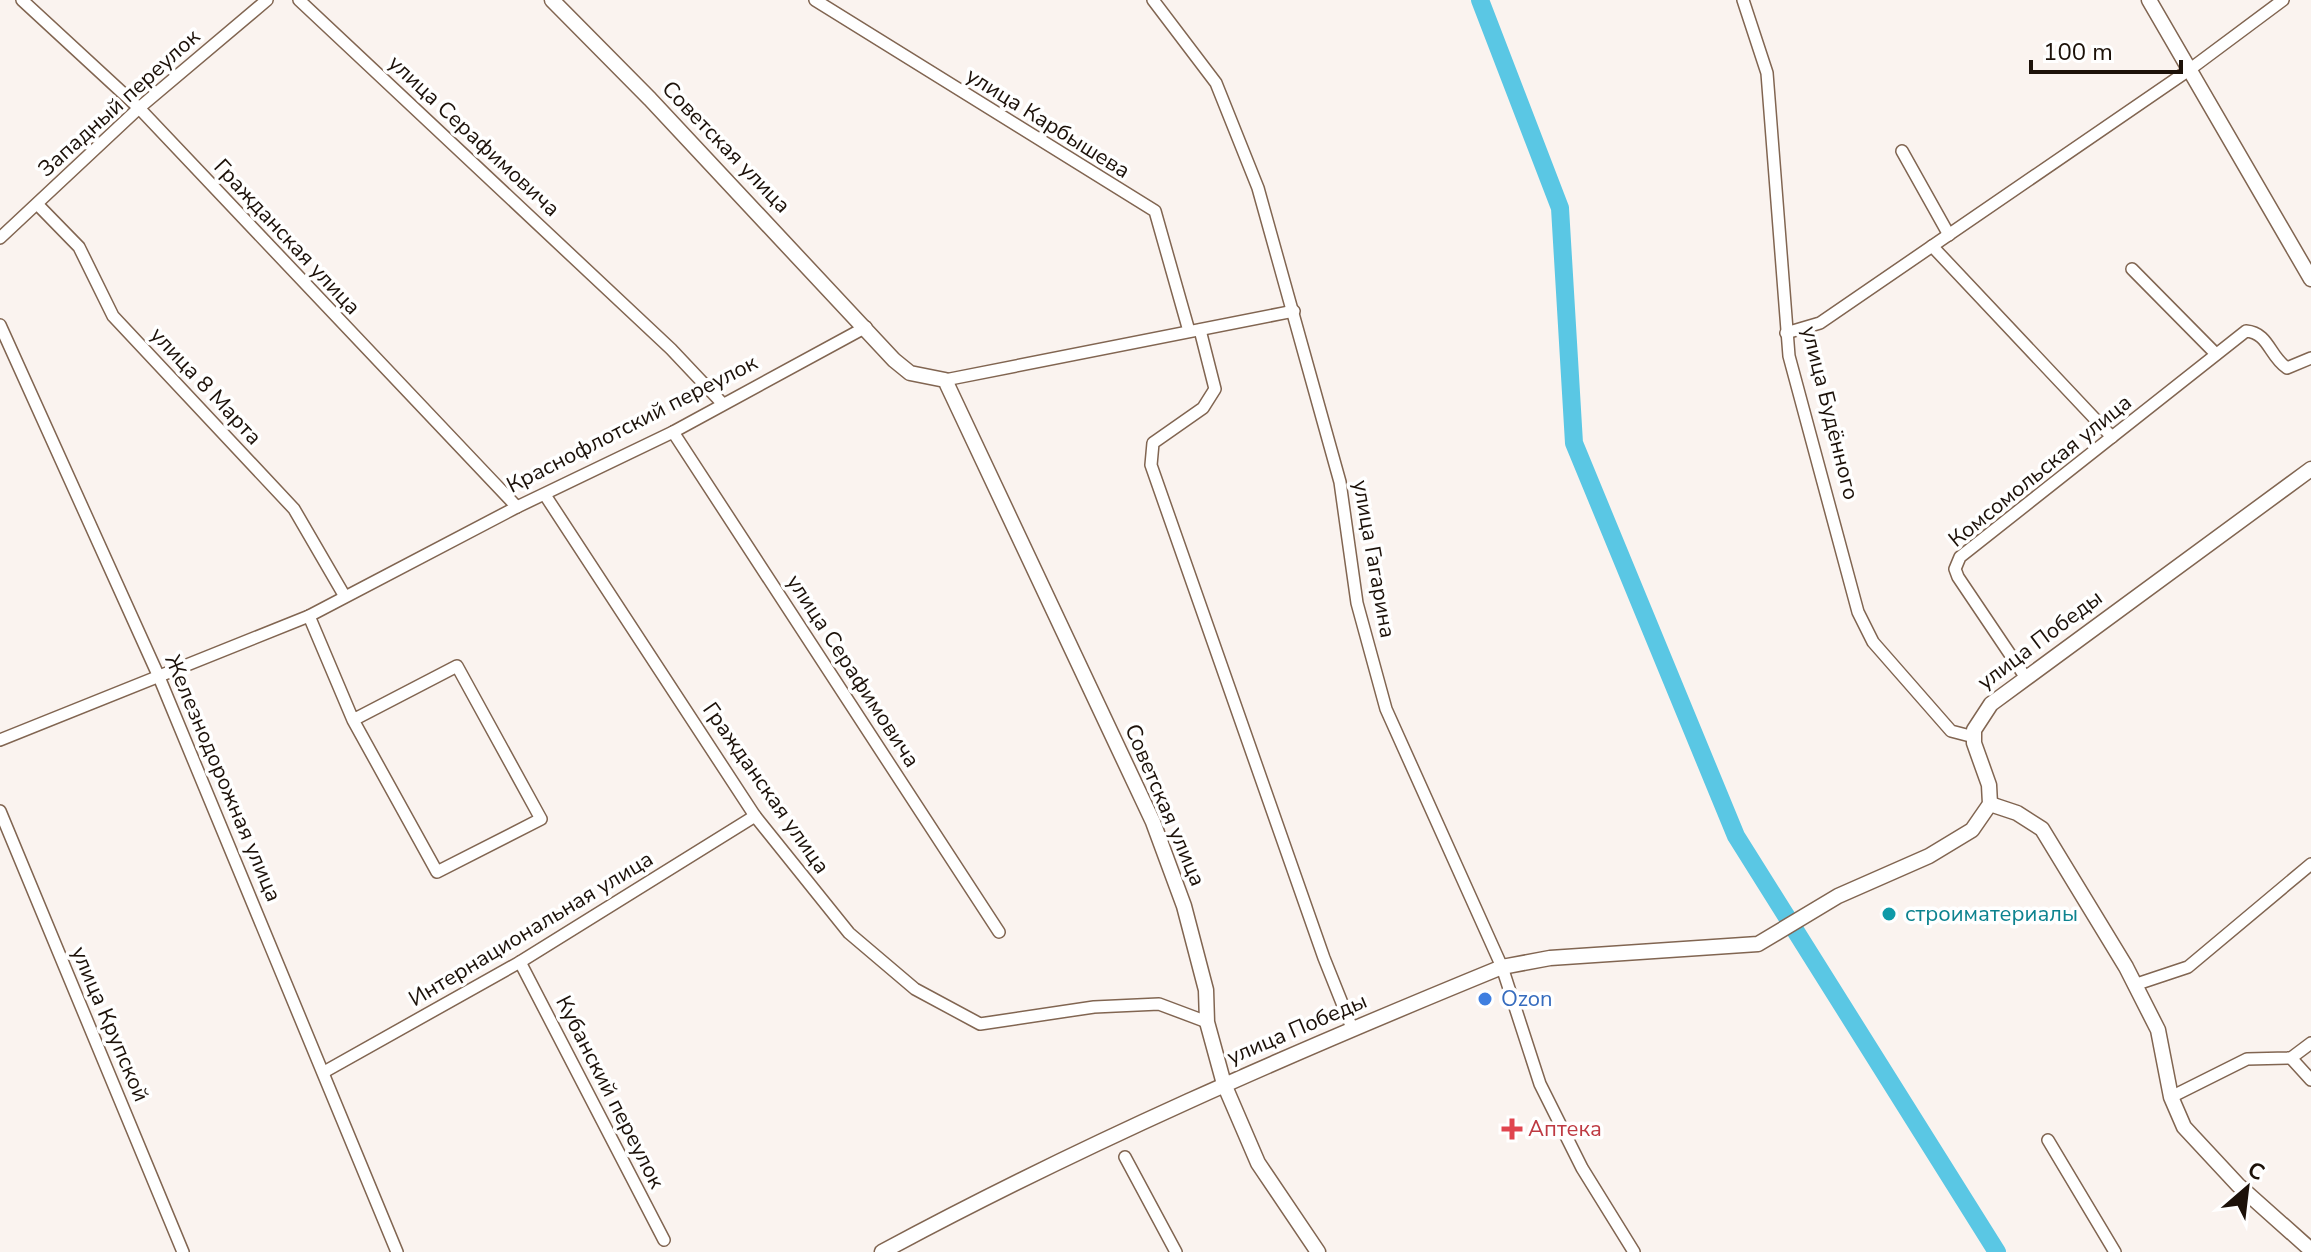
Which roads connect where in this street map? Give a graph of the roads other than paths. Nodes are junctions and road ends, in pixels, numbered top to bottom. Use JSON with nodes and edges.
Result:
{"nodes":[{"id":1,"x":22,"y":0,"type":"edge"},
{"id":2,"x":267,"y":0,"type":"edge"},
{"id":3,"x":299,"y":0,"type":"edge"},
{"id":4,"x":552,"y":0,"type":"edge"},
{"id":5,"x":815,"y":0,"type":"edge"},
{"id":6,"x":1153,"y":0,"type":"edge"},
{"id":7,"x":1743,"y":0,"type":"edge"},
{"id":8,"x":2149,"y":0,"type":"edge"},
{"id":9,"x":2283,"y":0,"type":"edge"},
{"id":10,"x":2189,"y":70,"type":"junction"},
{"id":11,"x":139,"y":108,"type":"junction"},
{"id":12,"x":1902,"y":151,"type":"dead end"},
{"id":13,"x":38,"y":205,"type":"junction"},
{"id":14,"x":1949,"y":235,"type":"junction"},
{"id":15,"x":0,"y":238,"type":"edge"},
{"id":16,"x":1932,"y":246,"type":"junction"},
{"id":17,"x":2132,"y":269,"type":"dead end"},
{"id":18,"x":2311,"y":279,"type":"edge"},
{"id":19,"x":1294,"y":311,"type":"junction"},
{"id":20,"x":0,"y":325,"type":"edge"},
{"id":21,"x":866,"y":327,"type":"junction"},
{"id":22,"x":1194,"y":331,"type":"junction"},
{"id":23,"x":1786,"y":333,"type":"junction"},
{"id":24,"x":2216,"y":354,"type":"junction"},
{"id":25,"x":2311,"y":358,"type":"edge"},
{"id":26,"x":945,"y":380,"type":"junction"},
{"id":27,"x":722,"y":403,"type":"junction"},
{"id":28,"x":673,"y":432,"type":"junction"},
{"id":29,"x":2112,"y":437,"type":"junction"},
{"id":30,"x":2311,"y":469,"type":"edge"},
{"id":31,"x":545,"y":495,"type":"junction"},
{"id":32,"x":517,"y":507,"type":"junction"},
{"id":33,"x":344,"y":595,"type":"junction"},
{"id":34,"x":309,"y":616,"type":"junction"},
{"id":35,"x":159,"y":677,"type":"junction"},
{"id":36,"x":2026,"y":678,"type":"junction"},
{"id":37,"x":353,"y":720,"type":"junction"},
{"id":38,"x":1974,"y":737,"type":"junction"},
{"id":39,"x":0,"y":740,"type":"edge"},
{"id":40,"x":1990,"y":804,"type":"junction"},
{"id":41,"x":0,"y":811,"type":"edge"},
{"id":42,"x":755,"y":816,"type":"junction"},
{"id":43,"x":2311,"y":864,"type":"edge"},
{"id":44,"x":999,"y":932,"type":"dead end"},
{"id":45,"x":520,"y":962,"type":"junction"},
{"id":46,"x":1502,"y":967,"type":"junction"},
{"id":47,"x":2134,"y":985,"type":"junction"},
{"id":48,"x":1207,"y":1022,"type":"junction"},
{"id":49,"x":1352,"y":1028,"type":"junction"},
{"id":50,"x":2311,"y":1043,"type":"edge"},
{"id":51,"x":2291,"y":1058,"type":"junction"},
{"id":52,"x":324,"y":1072,"type":"junction"},
{"id":53,"x":2311,"y":1080,"type":"edge"},
{"id":54,"x":1224,"y":1084,"type":"junction"},
{"id":55,"x":2171,"y":1097,"type":"junction"},
{"id":56,"x":2048,"y":1140,"type":"dead end"},
{"id":57,"x":1125,"y":1157,"type":"dead end"},
{"id":58,"x":664,"y":1240,"type":"dead end"},
{"id":59,"x":2311,"y":1250,"type":"edge"},
{"id":60,"x":183,"y":1252,"type":"edge"},
{"id":61,"x":397,"y":1252,"type":"edge"},
{"id":62,"x":882,"y":1252,"type":"edge"},
{"id":63,"x":1176,"y":1252,"type":"edge"},
{"id":64,"x":1318,"y":1252,"type":"edge"},
{"id":65,"x":1634,"y":1252,"type":"edge"},
{"id":66,"x":2115,"y":1252,"type":"edge"}],
"edges":[{"from":1,"to":11,"type":"street","name":"Гражданская улица"},
{"from":2,"to":11,"type":"street","name":"Западный переулок"},
{"from":3,"to":27,"type":"street","name":"улица Серафимовича"},
{"from":4,"to":21,"type":"street","name":"Советская улица"},
{"from":5,"to":22,"type":"street","name":"улица Карбышева"},
{"from":6,"to":19,"type":"street","name":"улица Гагарина"},
{"from":7,"to":23,"type":"street","name":"улица Будённого"},
{"from":8,"to":10,"type":"street"},
{"from":9,"to":10,"type":"street"},
{"from":10,"to":14,"type":"street"},
{"from":10,"to":18,"type":"street"},
{"from":11,"to":13,"type":"street","name":"Западный переулок"},
{"from":11,"to":32,"type":"street","name":"Гражданская улица"},
{"from":12,"to":14,"type":"street"},
{"from":13,"to":15,"type":"street","name":"Западный переулок"},
{"from":13,"to":33,"type":"street","name":"улица 8 Марта"},
{"from":14,"to":16,"type":"street"},
{"from":16,"to":23,"type":"street"},
{"from":16,"to":29,"type":"street"},
{"from":17,"to":24,"type":"street"},
{"from":19,"to":22,"type":"street"},
{"from":19,"to":46,"type":"street","name":"улица Гагарина"},
{"from":20,"to":35,"type":"street","name":"Железнодорожная улица"},
{"from":21,"to":26,"type":"street"},
{"from":21,"to":27,"type":"street","name":"Краснофлотский переулок"},
{"from":22,"to":26,"type":"street"},
{"from":22,"to":49,"type":"street","name":"улица Карбышева"},
{"from":23,"to":38,"type":"street","name":"улица Будённого"},
{"from":24,"to":25,"type":"street","name":"Комсомольская улица"},
{"from":24,"to":29,"type":"street","name":"Комсомольская улица"},
{"from":26,"to":48,"type":"street","name":"Советская улица"},
{"from":27,"to":28,"type":"street","name":"Краснофлотский переулок"},
{"from":28,"to":31,"type":"street","name":"Краснофлотский переулок"},
{"from":28,"to":44,"type":"street","name":"улица Серафимовича"},
{"from":29,"to":36,"type":"street","name":"Комсомольская улица"},
{"from":30,"to":36,"type":"street","name":"улица Победы"},
{"from":31,"to":32,"type":"street","name":"Краснофлотский переулок"},
{"from":31,"to":42,"type":"street","name":"Гражданская улица"},
{"from":32,"to":33,"type":"street","name":"Краснофлотский переулок"},
{"from":33,"to":34,"type":"street","name":"Краснофлотский переулок"},
{"from":34,"to":35,"type":"street","name":"Краснофлотский переулок"},
{"from":34,"to":37,"type":"street"},
{"from":35,"to":39,"type":"street","name":"Краснофлотский переулок"},
{"from":35,"to":52,"type":"street","name":"Железнодорожная улица"},
{"from":36,"to":38,"type":"street","name":"улица Победы"},
{"from":37,"to":37,"type":"street"},
{"from":38,"to":40,"type":"street"},
{"from":40,"to":46,"type":"street","name":"улица Победы"},
{"from":40,"to":47,"type":"street"},
{"from":41,"to":60,"type":"street","name":"улица Крупской"},
{"from":42,"to":45,"type":"street","name":"Интернациональная улица"},
{"from":42,"to":48,"type":"street","name":"Гражданская улица"},
{"from":43,"to":47,"type":"street"},
{"from":45,"to":52,"type":"street","name":"Интернациональная улица"},
{"from":45,"to":58,"type":"street","name":"Кубанский переулок"},
{"from":46,"to":49,"type":"street","name":"улица Победы"},
{"from":46,"to":65,"type":"street","name":"улица Гагарина"},
{"from":47,"to":55,"type":"street"},
{"from":48,"to":54,"type":"street","name":"Советская улица"},
{"from":49,"to":54,"type":"street","name":"улица Победы"},
{"from":50,"to":51,"type":"street"},
{"from":51,"to":53,"type":"street"},
{"from":51,"to":55,"type":"street"},
{"from":52,"to":61,"type":"street","name":"Железнодорожная улица"},
{"from":54,"to":62,"type":"street","name":"улица Победы"},
{"from":54,"to":64,"type":"street","name":"Советская улица"},
{"from":55,"to":59,"type":"street"},
{"from":56,"to":66,"type":"street"},
{"from":57,"to":63,"type":"street"}]}
